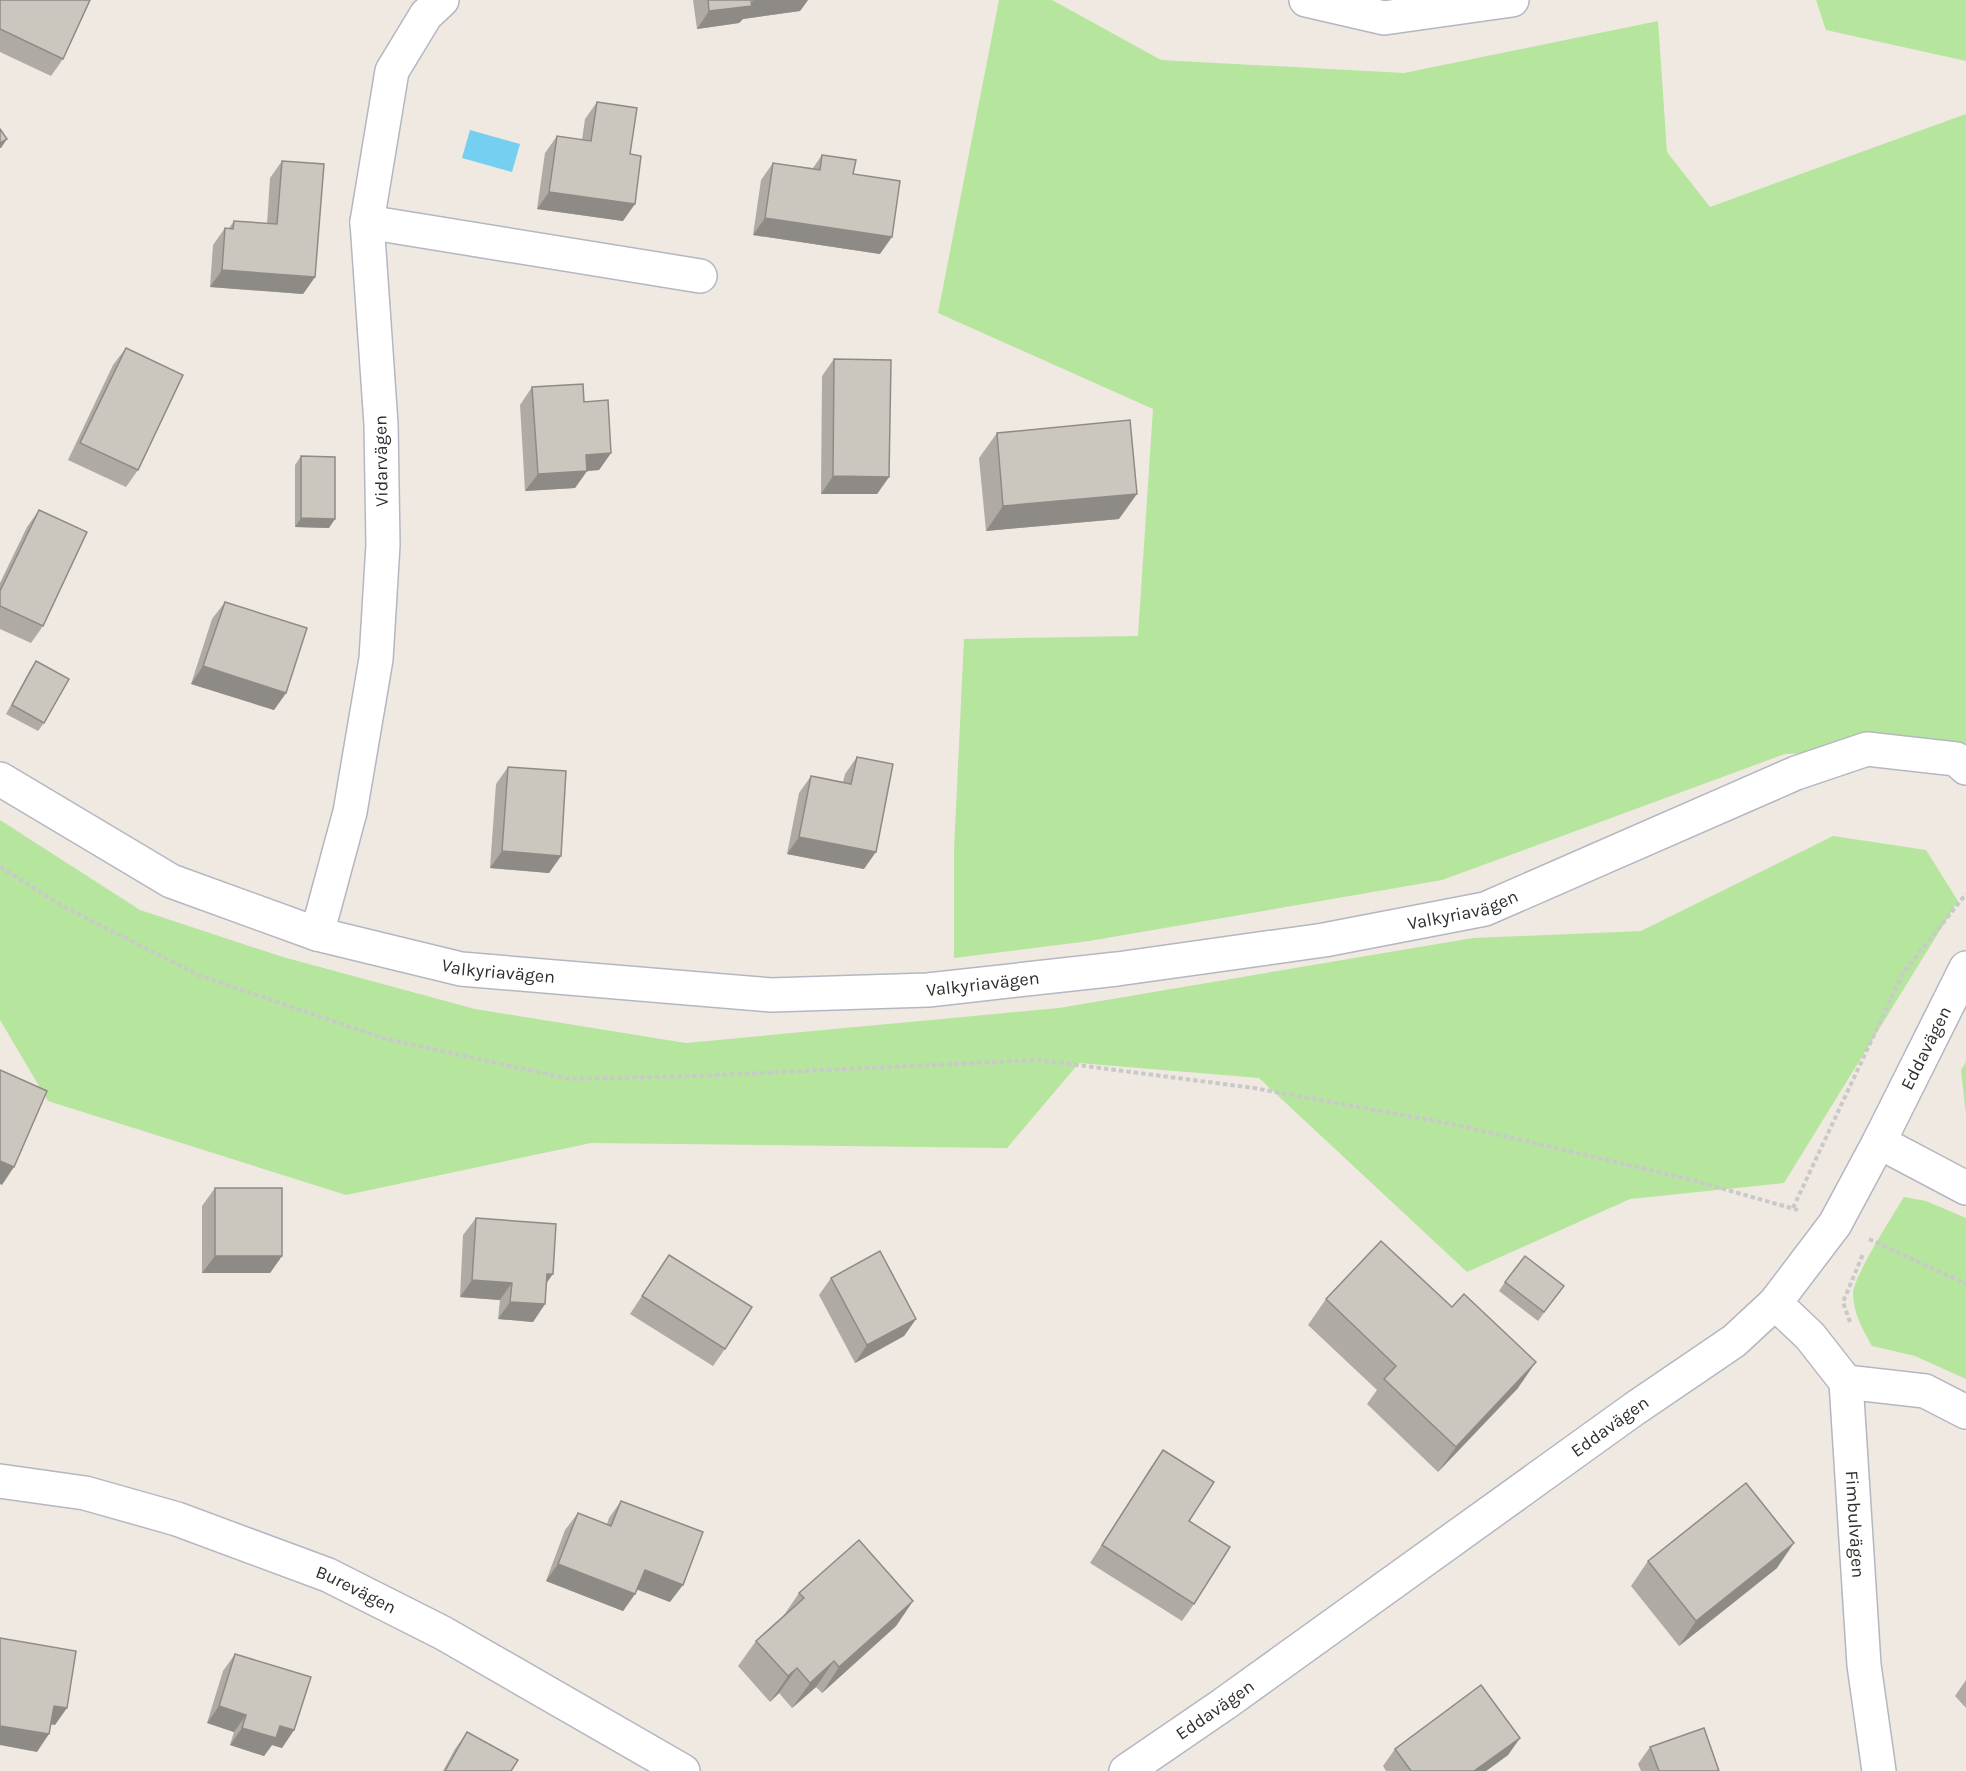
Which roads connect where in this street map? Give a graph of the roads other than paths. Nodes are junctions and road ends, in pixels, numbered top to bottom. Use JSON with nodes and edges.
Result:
{"nodes":[{"id":1,"x":442,"y":0,"type":"edge"},
{"id":2,"x":1306,"y":0,"type":"edge"},
{"id":3,"x":1512,"y":0,"type":"edge"},
{"id":4,"x":368,"y":222,"type":"junction"},
{"id":5,"x":700,"y":276,"type":"dead end"},
{"id":6,"x":1966,"y":768,"type":"edge"},
{"id":7,"x":0,"y":778,"type":"edge"},
{"id":8,"x":317,"y":934,"type":"junction"},
{"id":9,"x":1966,"y":968,"type":"edge"},
{"id":10,"x":1879,"y":1142,"type":"junction"},
{"id":11,"x":1966,"y":1188,"type":"edge"},
{"id":12,"x":1775,"y":1303,"type":"junction"},
{"id":13,"x":1846,"y":1382,"type":"junction"},
{"id":14,"x":1966,"y":1412,"type":"edge"},
{"id":15,"x":0,"y":1481,"type":"edge"},
{"id":16,"x":683,"y":1771,"type":"edge"},
{"id":17,"x":1126,"y":1771,"type":"edge"},
{"id":18,"x":1879,"y":1771,"type":"edge"}],
"edges":[{"from":1,"to":4,"type":"street","name":"Vidarvägen"},
{"from":2,"to":3,"type":"street"},
{"from":4,"to":5,"type":"street"},
{"from":4,"to":8,"type":"street","name":"Vidarvägen"},
{"from":6,"to":8,"type":"street","name":"Valkyriavägen"},
{"from":7,"to":8,"type":"street","name":"Valkyriavägen"},
{"from":9,"to":10,"type":"street","name":"Eddavägen"},
{"from":10,"to":11,"type":"street"},
{"from":10,"to":12,"type":"street","name":"Eddavägen"},
{"from":12,"to":13,"type":"street"},
{"from":12,"to":17,"type":"street","name":"Eddavägen"},
{"from":13,"to":14,"type":"street"},
{"from":13,"to":18,"type":"street","name":"Fimbulvägen"},
{"from":15,"to":16,"type":"street","name":"Burevägen"}]}
